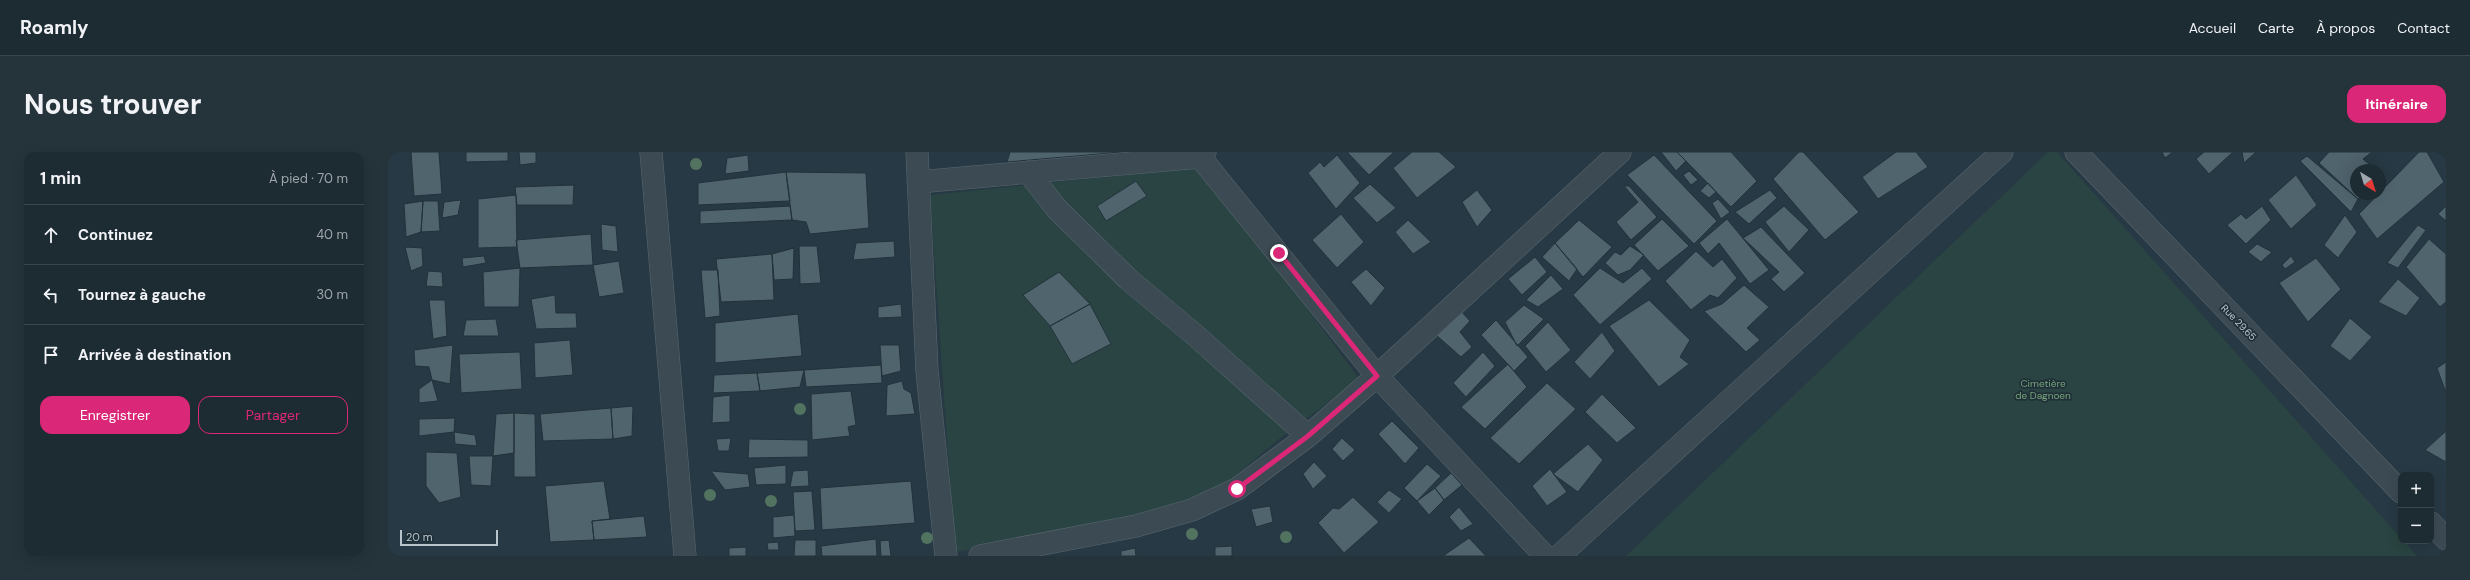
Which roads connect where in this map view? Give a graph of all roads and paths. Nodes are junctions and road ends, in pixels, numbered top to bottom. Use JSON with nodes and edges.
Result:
{"nodes":[{"id":1,"x":651,"y":152,"type":"edge"},
{"id":2,"x":917,"y":152,"type":"edge"},
{"id":3,"x":1620,"y":152,"type":"edge"},
{"id":4,"x":2002,"y":152,"type":"edge"},
{"id":5,"x":2076,"y":152,"type":"edge"},
{"id":6,"x":1203,"y":154,"type":"edge"},
{"id":7,"x":1028,"y":172,"type":"junction"},
{"id":8,"x":918,"y":182,"type":"junction"},
{"id":9,"x":1377,"y":376,"type":"junction"},
{"id":10,"x":1308,"y":436,"type":"junction"},
{"id":11,"x":2398,"y":489,"type":"edge"},
{"id":12,"x":2434,"y":526,"type":"edge"},
{"id":13,"x":2446,"y":539,"type":"edge"},
{"id":14,"x":685,"y":556,"type":"edge"},
{"id":15,"x":946,"y":556,"type":"edge"},
{"id":16,"x":980,"y":556,"type":"edge"},
{"id":17,"x":1545,"y":556,"type":"edge"},
{"id":18,"x":1559,"y":556,"type":"edge"}],
"edges":[{"from":1,"to":14,"type":"street"},
{"from":2,"to":8,"type":"street"},
{"from":3,"to":9,"type":"street"},
{"from":4,"to":18,"type":"street"},
{"from":5,"to":11,"type":"street","name":"Rue 29.65"},
{"from":6,"to":7,"type":"street"},
{"from":6,"to":9,"type":"street"},
{"from":7,"to":8,"type":"street"},
{"from":7,"to":10,"type":"street"},
{"from":8,"to":15,"type":"street"},
{"from":9,"to":10,"type":"street"},
{"from":9,"to":17,"type":"street"},
{"from":10,"to":16,"type":"street"},
{"from":12,"to":13,"type":"street"}]}
